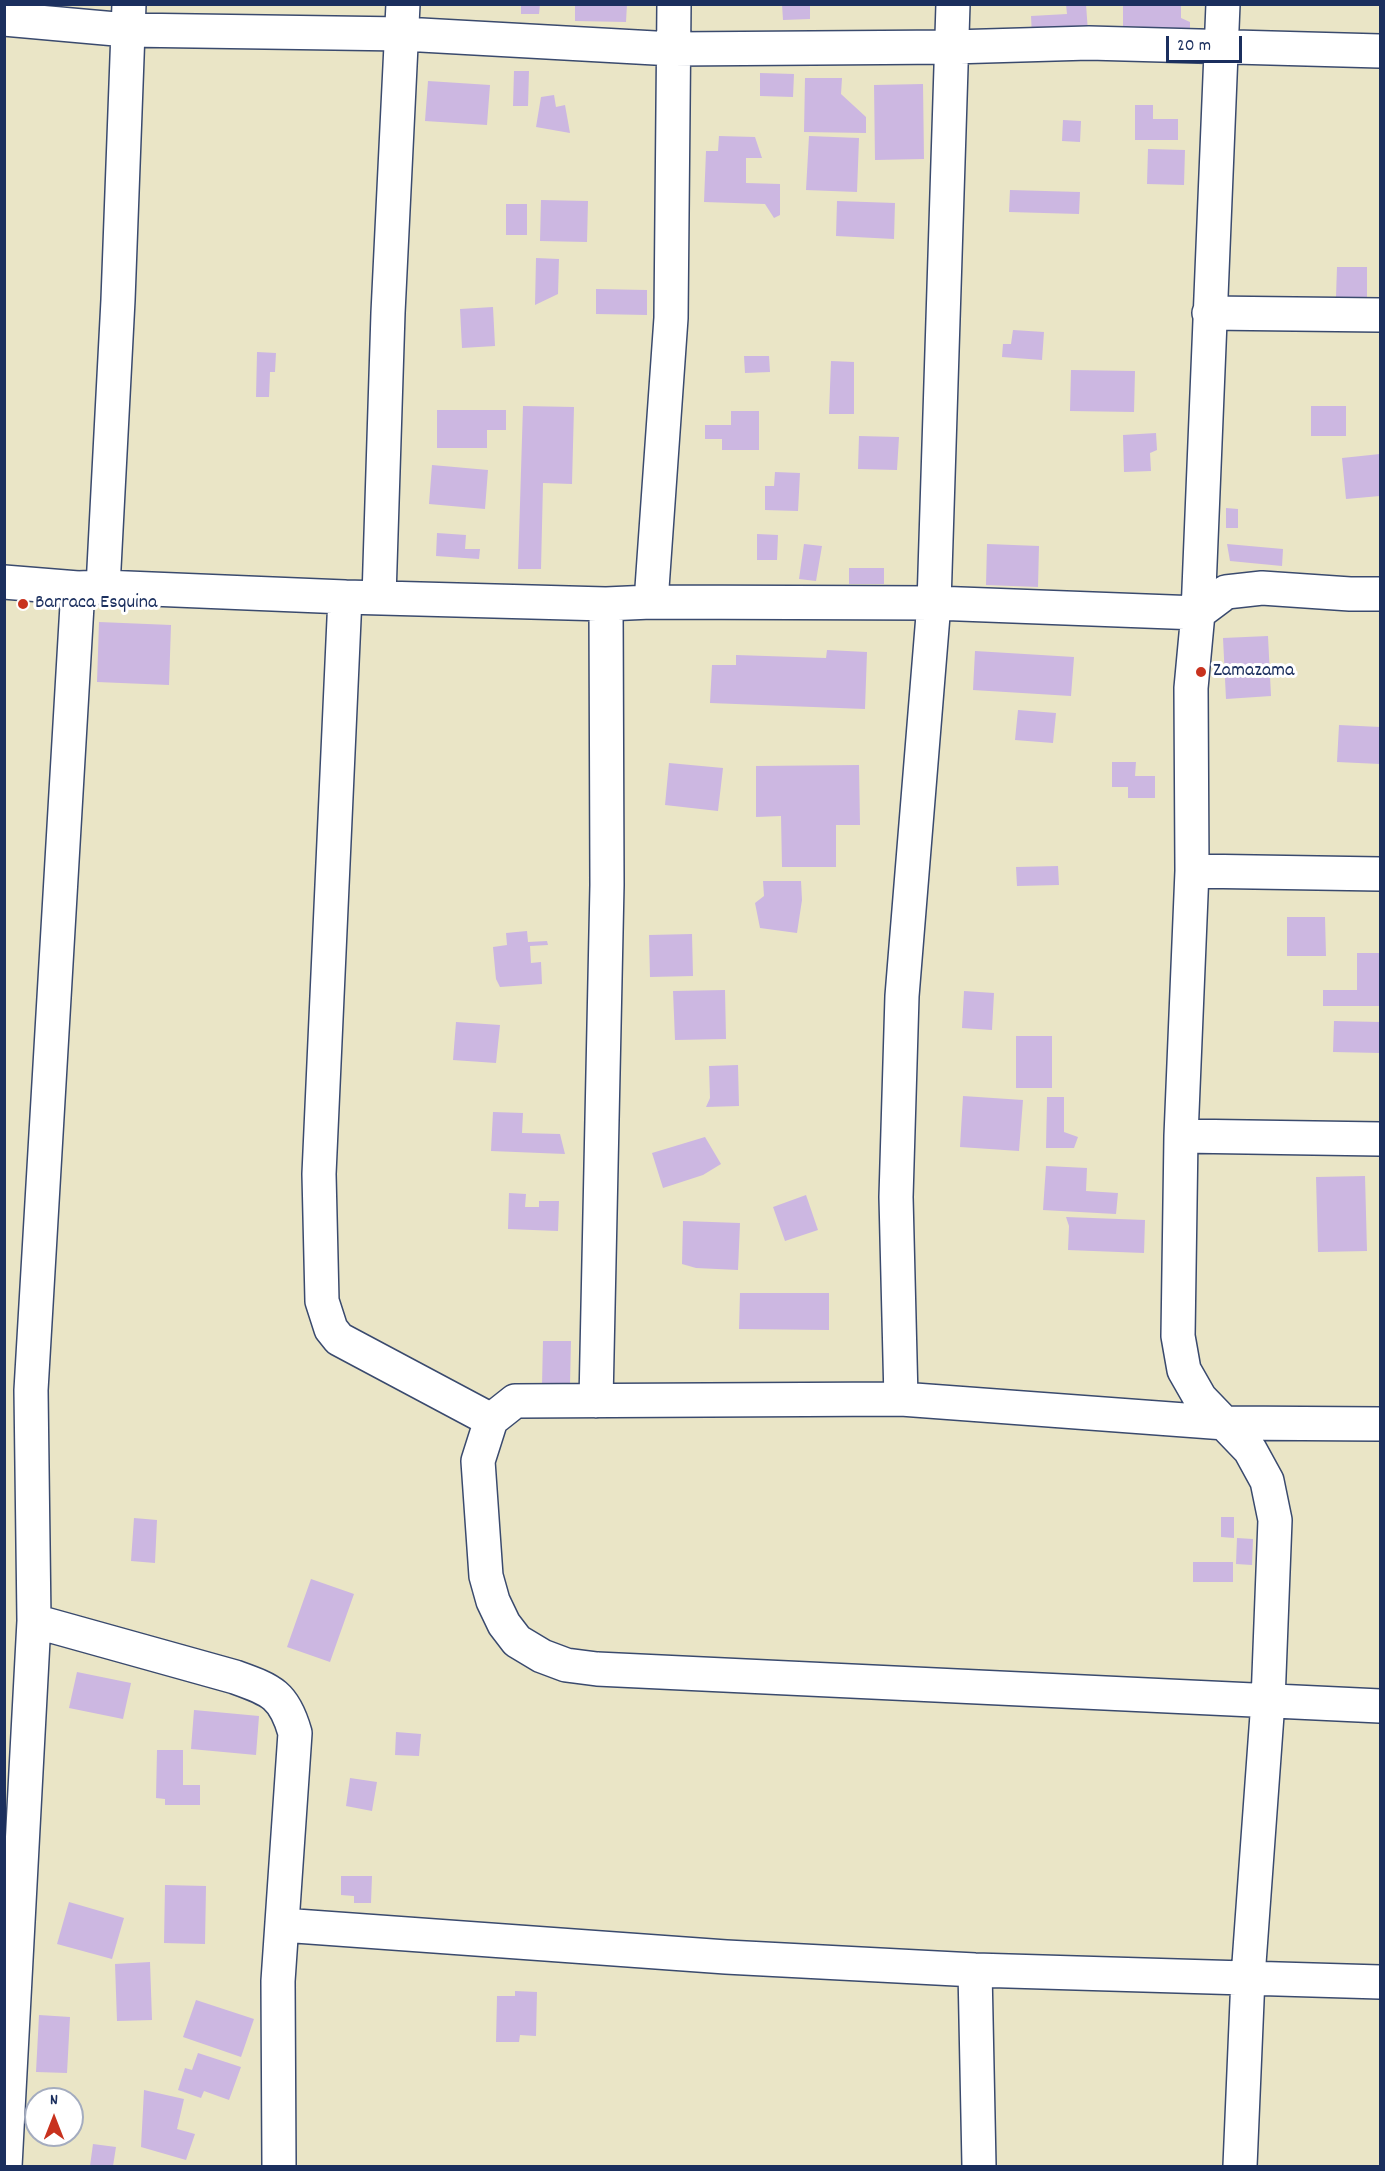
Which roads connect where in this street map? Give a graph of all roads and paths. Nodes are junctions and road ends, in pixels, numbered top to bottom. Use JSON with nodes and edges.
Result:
{"nodes":[{"id":1,"x":674,"y":4,"type":"edge"},
{"id":2,"x":953,"y":4,"type":"edge"},
{"id":3,"x":1223,"y":4,"type":"edge"},
{"id":4,"x":128,"y":17,"type":"edge"},
{"id":5,"x":4,"y":19,"type":"edge"},
{"id":6,"x":403,"y":19,"type":"edge"},
{"id":7,"x":952,"y":47,"type":"junction"},
{"id":8,"x":1221,"y":47,"type":"junction"},
{"id":9,"x":673,"y":49,"type":"junction"},
{"id":10,"x":1380,"y":51,"type":"edge"},
{"id":11,"x":1209,"y":313,"type":"junction"},
{"id":12,"x":1380,"y":315,"type":"edge"},
{"id":13,"x":4,"y":582,"type":"edge"},
{"id":14,"x":90,"y":588,"type":"junction"},
{"id":15,"x":1380,"y":594,"type":"edge"},
{"id":16,"x":345,"y":597,"type":"junction"},
{"id":17,"x":379,"y":597,"type":"junction"},
{"id":18,"x":651,"y":602,"type":"junction"},
{"id":19,"x":934,"y":603,"type":"junction"},
{"id":20,"x":606,"y":604,"type":"junction"},
{"id":21,"x":1198,"y":613,"type":"junction"},
{"id":22,"x":1192,"y":871,"type":"junction"},
{"id":23,"x":1380,"y":874,"type":"edge"},
{"id":24,"x":1181,"y":1136,"type":"junction"},
{"id":25,"x":1380,"y":1139,"type":"edge"},
{"id":26,"x":18,"y":1390,"type":"edge"},
{"id":27,"x":901,"y":1399,"type":"junction"},
{"id":28,"x":597,"y":1401,"type":"junction"},
{"id":29,"x":491,"y":1420,"type":"junction"},
{"id":30,"x":1225,"y":1423,"type":"junction"},
{"id":31,"x":1380,"y":1424,"type":"edge"},
{"id":32,"x":34,"y":1621,"type":"junction"},
{"id":33,"x":1268,"y":1701,"type":"junction"},
{"id":34,"x":1380,"y":1706,"type":"edge"},
{"id":35,"x":282,"y":1925,"type":"junction"},
{"id":36,"x":975,"y":1970,"type":"junction"},
{"id":37,"x":1248,"y":1977,"type":"junction"},
{"id":38,"x":1380,"y":1982,"type":"edge"},
{"id":39,"x":5,"y":2166,"type":"edge"},
{"id":40,"x":279,"y":2166,"type":"edge"},
{"id":41,"x":979,"y":2166,"type":"edge"},
{"id":42,"x":1240,"y":2166,"type":"edge"}],
"edges":[{"from":1,"to":9,"type":"street"},
{"from":2,"to":7,"type":"street"},
{"from":3,"to":8,"type":"street"},
{"from":4,"to":5,"type":"street"},
{"from":4,"to":6,"type":"street"},
{"from":4,"to":14,"type":"street"},
{"from":6,"to":9,"type":"street"},
{"from":6,"to":17,"type":"street"},
{"from":7,"to":8,"type":"street"},
{"from":7,"to":9,"type":"street"},
{"from":7,"to":19,"type":"street"},
{"from":8,"to":10,"type":"street"},
{"from":8,"to":11,"type":"street"},
{"from":9,"to":18,"type":"street"},
{"from":11,"to":12,"type":"street"},
{"from":11,"to":21,"type":"street"},
{"from":13,"to":14,"type":"street"},
{"from":14,"to":16,"type":"street"},
{"from":14,"to":26,"type":"street"},
{"from":15,"to":21,"type":"street"},
{"from":16,"to":17,"type":"street"},
{"from":16,"to":29,"type":"street"},
{"from":17,"to":20,"type":"street"},
{"from":18,"to":19,"type":"street"},
{"from":18,"to":20,"type":"street"},
{"from":19,"to":21,"type":"street"},
{"from":19,"to":27,"type":"street"},
{"from":20,"to":28,"type":"street"},
{"from":21,"to":22,"type":"street"},
{"from":22,"to":23,"type":"street"},
{"from":22,"to":24,"type":"street"},
{"from":24,"to":25,"type":"street"},
{"from":24,"to":30,"type":"street"},
{"from":26,"to":32,"type":"street"},
{"from":27,"to":28,"type":"street"},
{"from":27,"to":30,"type":"street"},
{"from":28,"to":29,"type":"street"},
{"from":29,"to":33,"type":"street"},
{"from":30,"to":31,"type":"street"},
{"from":30,"to":33,"type":"street"},
{"from":32,"to":35,"type":"street"},
{"from":32,"to":39,"type":"street"},
{"from":33,"to":34,"type":"street"},
{"from":33,"to":37,"type":"street"},
{"from":35,"to":36,"type":"street"},
{"from":35,"to":40,"type":"street"},
{"from":36,"to":37,"type":"street"},
{"from":36,"to":41,"type":"street"},
{"from":37,"to":38,"type":"street"},
{"from":37,"to":42,"type":"street"}]}
